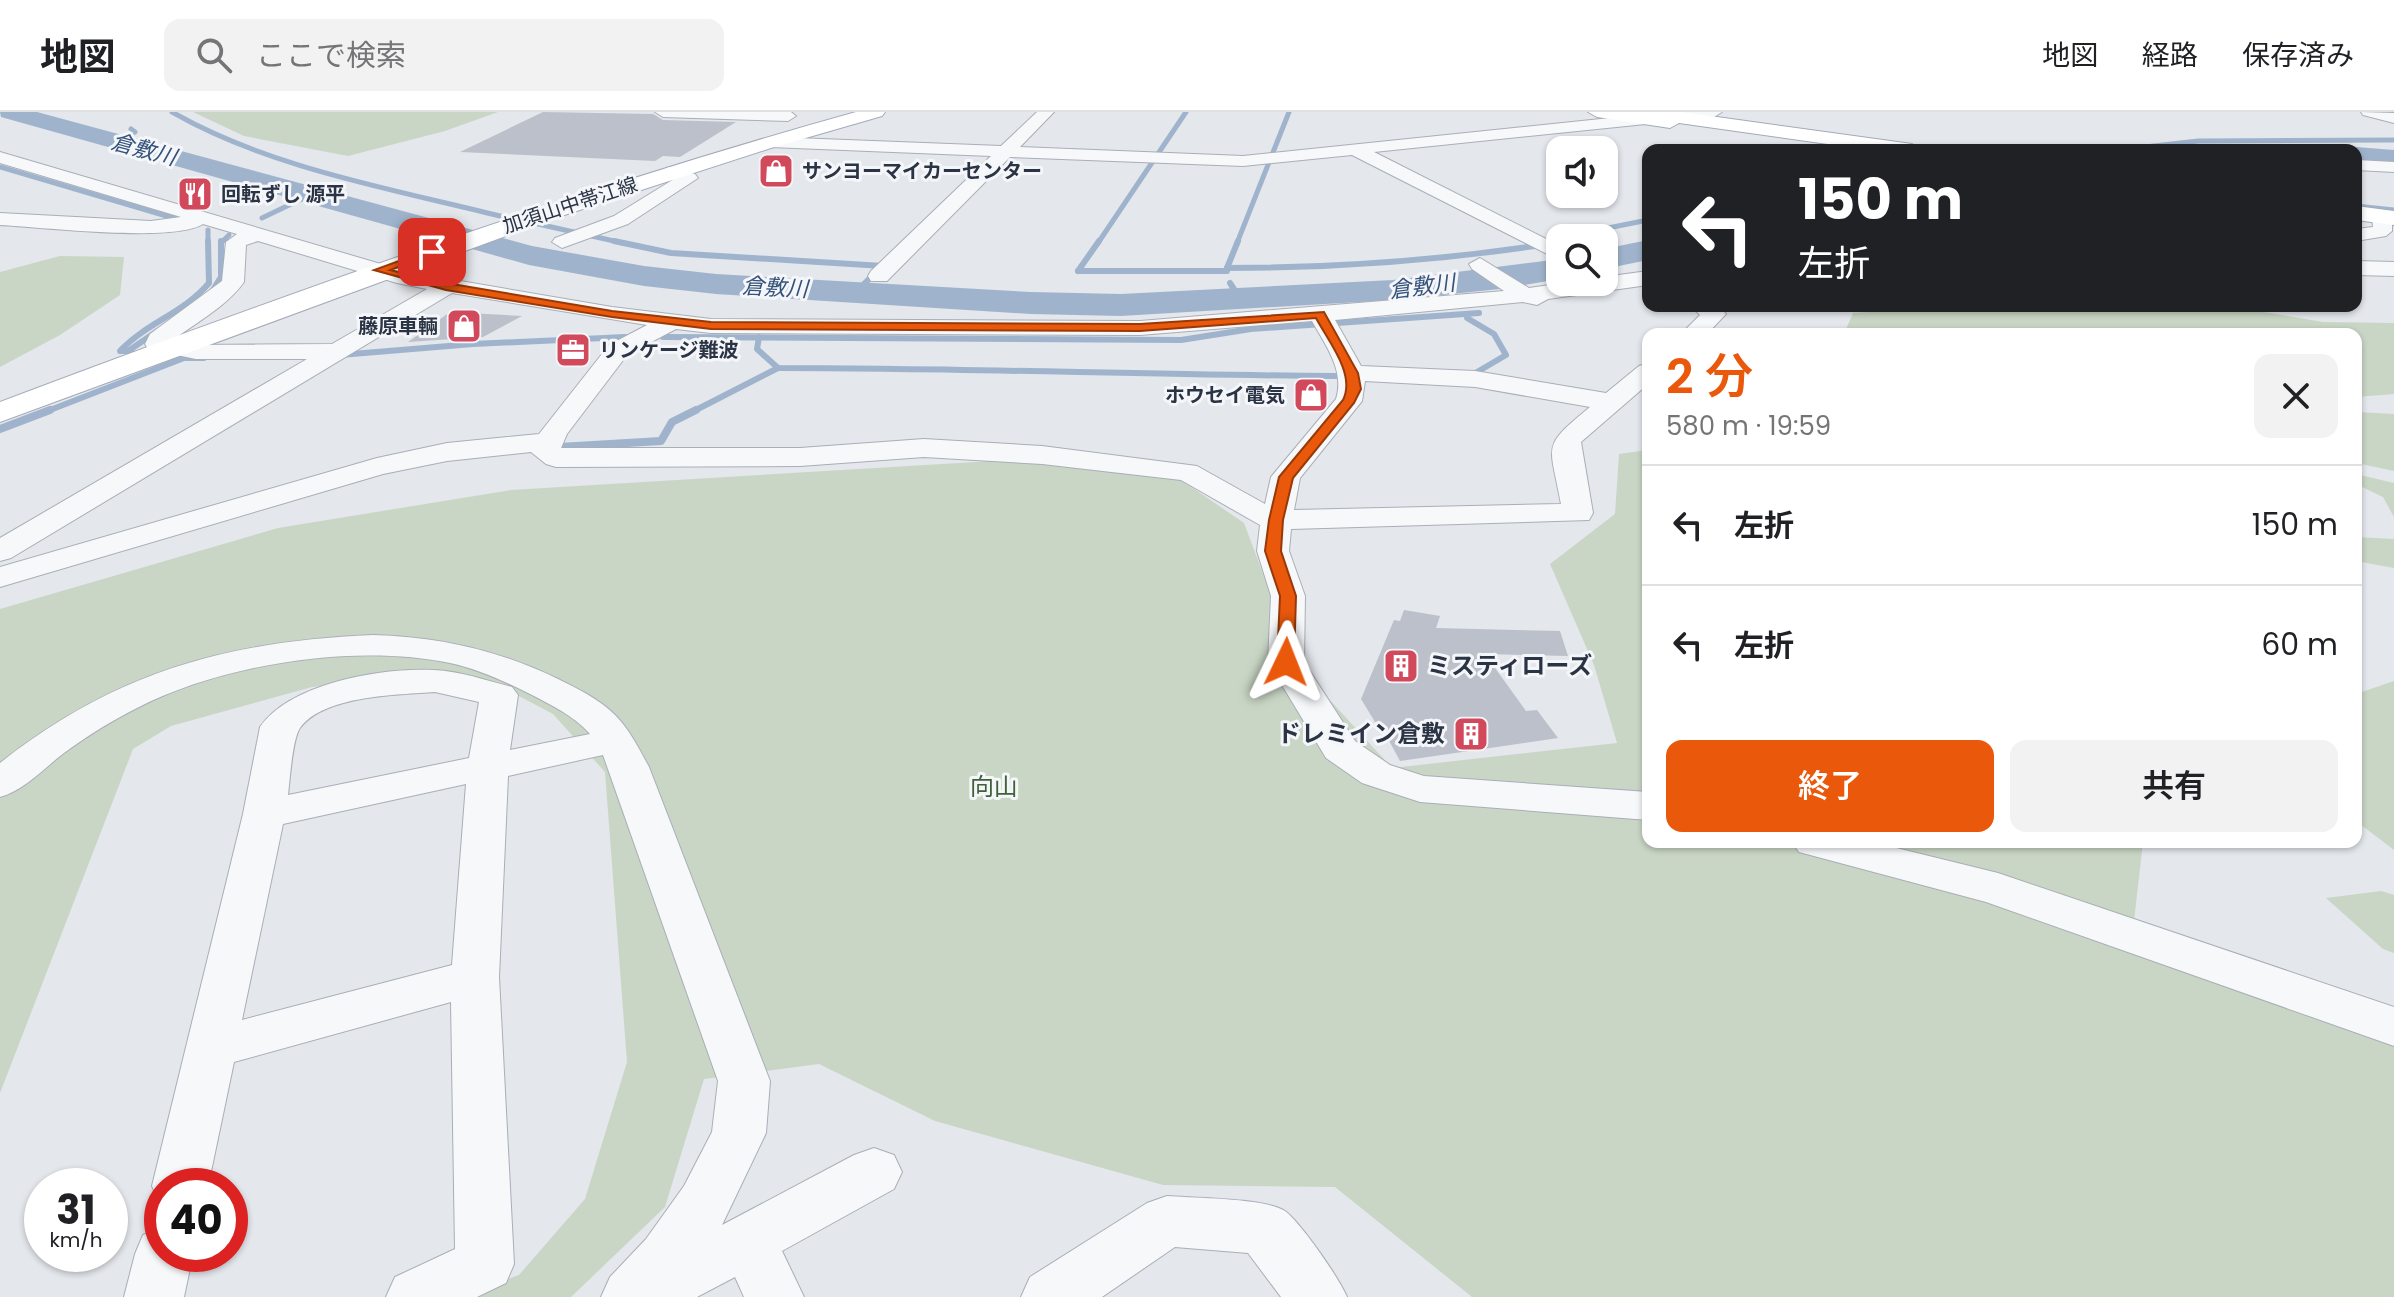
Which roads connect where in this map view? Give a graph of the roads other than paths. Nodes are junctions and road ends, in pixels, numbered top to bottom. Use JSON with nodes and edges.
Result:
{"nodes":[{"id":1,"x":663,"y":112,"type":"edge"},
{"id":2,"x":876,"y":112,"type":"edge"},
{"id":3,"x":1046,"y":112,"type":"edge"},
{"id":4,"x":1597,"y":112,"type":"edge"},
{"id":5,"x":1714,"y":112,"type":"edge"},
{"id":6,"x":2369,"y":112,"type":"edge"},
{"id":7,"x":1644,"y":116,"type":"edge"},
{"id":8,"x":1673,"y":116,"type":"junction"},
{"id":9,"x":2394,"y":118,"type":"edge"},
{"id":10,"x":795,"y":120,"type":"edge"},
{"id":11,"x":770,"y":142,"type":"junction"},
{"id":12,"x":1828,"y":144,"type":"edge"},
{"id":13,"x":1870,"y":144,"type":"edge"},
{"id":14,"x":1356,"y":150,"type":"junction"},
{"id":15,"x":999,"y":153,"type":"junction"},
{"id":16,"x":0,"y":157,"type":"edge"},
{"id":17,"x":2362,"y":165,"type":"edge"},
{"id":18,"x":2394,"y":167,"type":"edge"},
{"id":19,"x":669,"y":172,"type":"junction"},
{"id":20,"x":2362,"y":215,"type":"edge"},
{"id":21,"x":0,"y":219,"type":"edge"},
{"id":22,"x":208,"y":219,"type":"junction"},
{"id":23,"x":2388,"y":224,"type":"edge"},
{"id":24,"x":2362,"y":232,"type":"edge"},
{"id":25,"x":256,"y":234,"type":"junction"},
{"id":26,"x":575,"y":237,"type":"dead end"},
{"id":27,"x":1545,"y":247,"type":"dead end"},
{"id":28,"x":1482,"y":265,"type":"dead end"},
{"id":29,"x":2362,"y":268,"type":"edge"},
{"id":30,"x":2394,"y":269,"type":"edge"},
{"id":31,"x":379,"y":270,"type":"junction"},
{"id":32,"x":879,"y":276,"type":"dead end"},
{"id":33,"x":1642,"y":279,"type":"edge"},
{"id":34,"x":446,"y":287,"type":"junction"},
{"id":35,"x":1522,"y":293,"type":"junction"},
{"id":36,"x":1642,"y":302,"type":"edge"},
{"id":37,"x":1711,"y":312,"type":"edge"},
{"id":38,"x":1323,"y":321,"type":"junction"},
{"id":39,"x":671,"y":322,"type":"junction"},
{"id":40,"x":1699,"y":328,"type":"edge"},
{"id":41,"x":170,"y":348,"type":"junction"},
{"id":42,"x":330,"y":354,"type":"junction"},
{"id":43,"x":1351,"y":373,"type":"junction"},
{"id":44,"x":1642,"y":376,"type":"edge"},
{"id":45,"x":1610,"y":402,"type":"junction"},
{"id":46,"x":0,"y":413,"type":"edge"},
{"id":47,"x":547,"y":442,"type":"junction"},
{"id":48,"x":1276,"y":520,"type":"junction"},
{"id":49,"x":0,"y":551,"type":"edge"},
{"id":50,"x":0,"y":577,"type":"edge"},
{"id":51,"x":614,"y":741,"type":"junction"},
{"id":52,"x":488,"y":767,"type":"junction"},
{"id":53,"x":0,"y":784,"type":"edge"},
{"id":54,"x":1642,"y":806,"type":"edge"},
{"id":55,"x":264,"y":814,"type":"junction"},
{"id":56,"x":1837,"y":848,"type":"edge"},
{"id":57,"x":475,"y":977,"type":"junction"},
{"id":58,"x":2394,"y":1027,"type":"edge"},
{"id":59,"x":211,"y":1048,"type":"junction"},
{"id":60,"x":184,"y":1168,"type":"edge"},
{"id":61,"x":874,"y":1172,"type":"dead end"},
{"id":62,"x":747,"y":1241,"type":"junction"},
{"id":63,"x":160,"y":1272,"type":"edge"},
{"id":64,"x":154,"y":1297,"type":"edge"},
{"id":65,"x":416,"y":1297,"type":"edge"},
{"id":66,"x":631,"y":1297,"type":"edge"},
{"id":67,"x":640,"y":1297,"type":"edge"},
{"id":68,"x":774,"y":1297,"type":"edge"},
{"id":69,"x":1051,"y":1297,"type":"edge"},
{"id":70,"x":1317,"y":1297,"type":"edge"}],
"edges":[{"from":1,"to":10,"type":"street"},
{"from":2,"to":10,"type":"main road","name":"加須山中帯江線"},
{"from":3,"to":15,"type":"street"},
{"from":4,"to":7,"type":"main road"},
{"from":5,"to":8,"type":"street"},
{"from":6,"to":9,"type":"street"},
{"from":7,"to":8,"type":"main road"},
{"from":7,"to":12,"type":"main road"},
{"from":7,"to":14,"type":"street"},
{"from":8,"to":13,"type":"main road"},
{"from":10,"to":11,"type":"main road","name":"加須山中帯江線"},
{"from":11,"to":15,"type":"street"},
{"from":11,"to":19,"type":"main road","name":"加須山中帯江線"},
{"from":14,"to":15,"type":"street"},
{"from":14,"to":27,"type":"street"},
{"from":15,"to":32,"type":"street"},
{"from":16,"to":22,"type":"street"},
{"from":17,"to":18,"type":"street"},
{"from":19,"to":26,"type":"street"},
{"from":19,"to":31,"type":"main road","name":"加須山中帯江線"},
{"from":20,"to":23,"type":"main road"},
{"from":21,"to":22,"type":"street"},
{"from":22,"to":25,"type":"street"},
{"from":23,"to":24,"type":"street"},
{"from":25,"to":31,"type":"street"},
{"from":25,"to":41,"type":"street"},
{"from":28,"to":35,"type":"street"},
{"from":29,"to":30,"type":"street"},
{"from":31,"to":34,"type":"street"},
{"from":31,"to":41,"type":"main road","name":"加須山中帯江線"},
{"from":33,"to":35,"type":"street"},
{"from":34,"to":39,"type":"street"},
{"from":34,"to":42,"type":"street"},
{"from":35,"to":36,"type":"street"},
{"from":35,"to":38,"type":"street"},
{"from":37,"to":40,"type":"street"},
{"from":38,"to":39,"type":"street"},
{"from":38,"to":43,"type":"street"},
{"from":39,"to":47,"type":"street"},
{"from":41,"to":42,"type":"street"},
{"from":41,"to":46,"type":"main road","name":"加須山中帯江線"},
{"from":42,"to":49,"type":"street"},
{"from":43,"to":45,"type":"street"},
{"from":43,"to":48,"type":"street"},
{"from":44,"to":45,"type":"street"},
{"from":45,"to":48,"type":"street"},
{"from":47,"to":48,"type":"street"},
{"from":47,"to":50,"type":"street"},
{"from":48,"to":54,"type":"street"},
{"from":51,"to":52,"type":"street"},
{"from":51,"to":53,"type":"street"},
{"from":51,"to":66,"type":"street"},
{"from":52,"to":55,"type":"street"},
{"from":52,"to":55,"type":"street"},
{"from":52,"to":57,"type":"street"},
{"from":55,"to":59,"type":"street"},
{"from":56,"to":58,"type":"street"},
{"from":57,"to":59,"type":"street"},
{"from":57,"to":65,"type":"street"},
{"from":59,"to":60,"type":"street"},
{"from":61,"to":62,"type":"street"},
{"from":62,"to":67,"type":"street"},
{"from":62,"to":68,"type":"street"},
{"from":63,"to":64,"type":"street"},
{"from":69,"to":70,"type":"street"}]}
